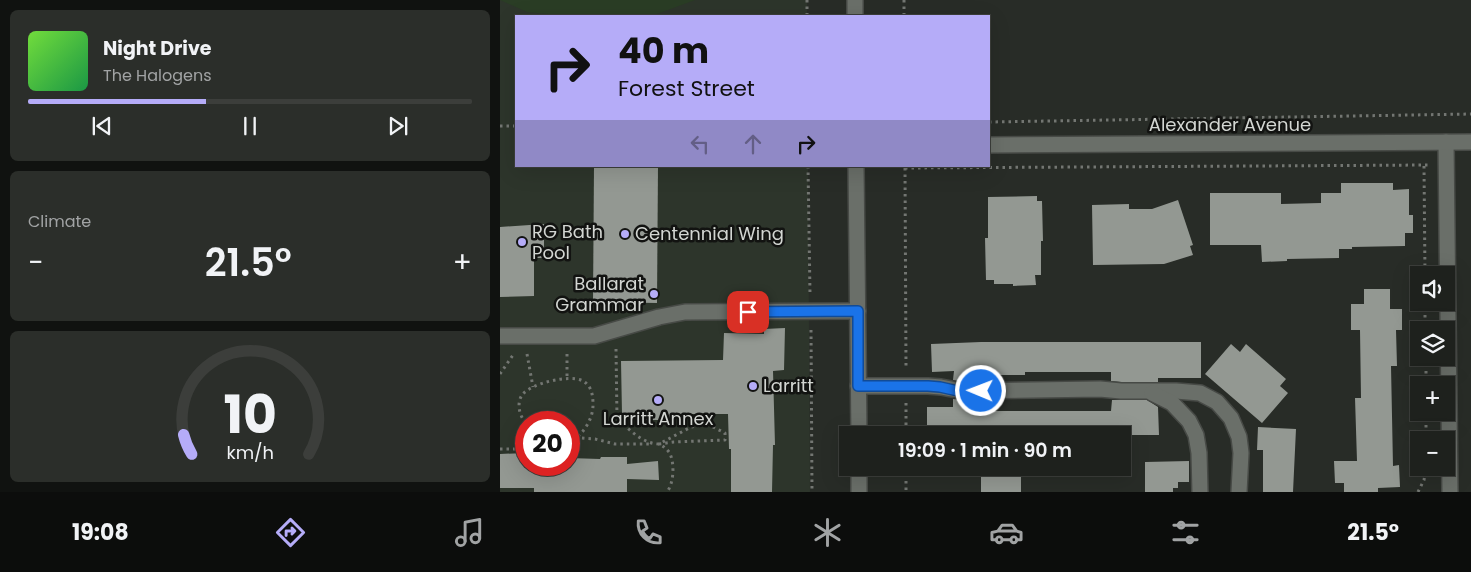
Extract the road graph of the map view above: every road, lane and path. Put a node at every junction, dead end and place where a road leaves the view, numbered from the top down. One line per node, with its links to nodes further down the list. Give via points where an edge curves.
1 (807, 0): 4 (path)
2 (855, 0): 5 (street)
3 (904, 0): 6 (path)
4 (807, 15)
5 (855, 15)
6 (904, 15)
7 (1471, 114): 8 (path)
8 (990, 122)
9 (500, 126): 10 (path)
10 (515, 126)
11 (1446, 142): 12 (street, Alexander Avenue); 13 (street, Alexander Avenue); 18 (street)
12 (1471, 142)
13 (990, 145)
14 (1424, 166): 17 (path); 18 (path); 19 (path)
15 (856, 167): 20 (street)
16 (905, 167): 27 (path)
17 (990, 167)
18 (1446, 168): 48 (street)
19 (1425, 266)
20 (858, 311): 21 (street, via 685,312); 26 (street)
21 (617, 330): 24 (street, via 594,336); 35 (path, via 617,418)
22 (500, 336): 23 (street)
23 (526, 336): 24 (street); 28 (path)
24 (567, 336): 25 (path)
25 (567, 379): 28 (path); 33 (path, via 584,381 592,392 590,420)
26 (858, 386): 27 (street); 31 (street)
27 (906, 386): 29 (street, via 962,391); 32 (path)
28 (533, 388): 30 (path, via 523,394)
29 (1143, 391): 45 (street, via 1172,403 1189,420 1199,453); 46 (street, via 1200,393 1217,402 1231,418 1239,436)
30 (521, 411)
31 (859, 426)
32 (906, 426)
33 (580, 434)
34 (580, 438): 35 (path, via 615,444)
35 (652, 444): 36 (path)
36 (660, 444): 36 (path, via 725,440 726,433 707,424 700,425); 42 (path, via 672,459 672,484)
37 (500, 449): 38 (path)
38 (515, 449)
39 (859, 476): 43 (street)
40 (906, 476): 44 (path)
41 (1425, 476): 47 (path)
42 (667, 492)
43 (859, 492)
44 (906, 492)
45 (1200, 492)
46 (1239, 492)
47 (1418, 492)
48 (1450, 492)

